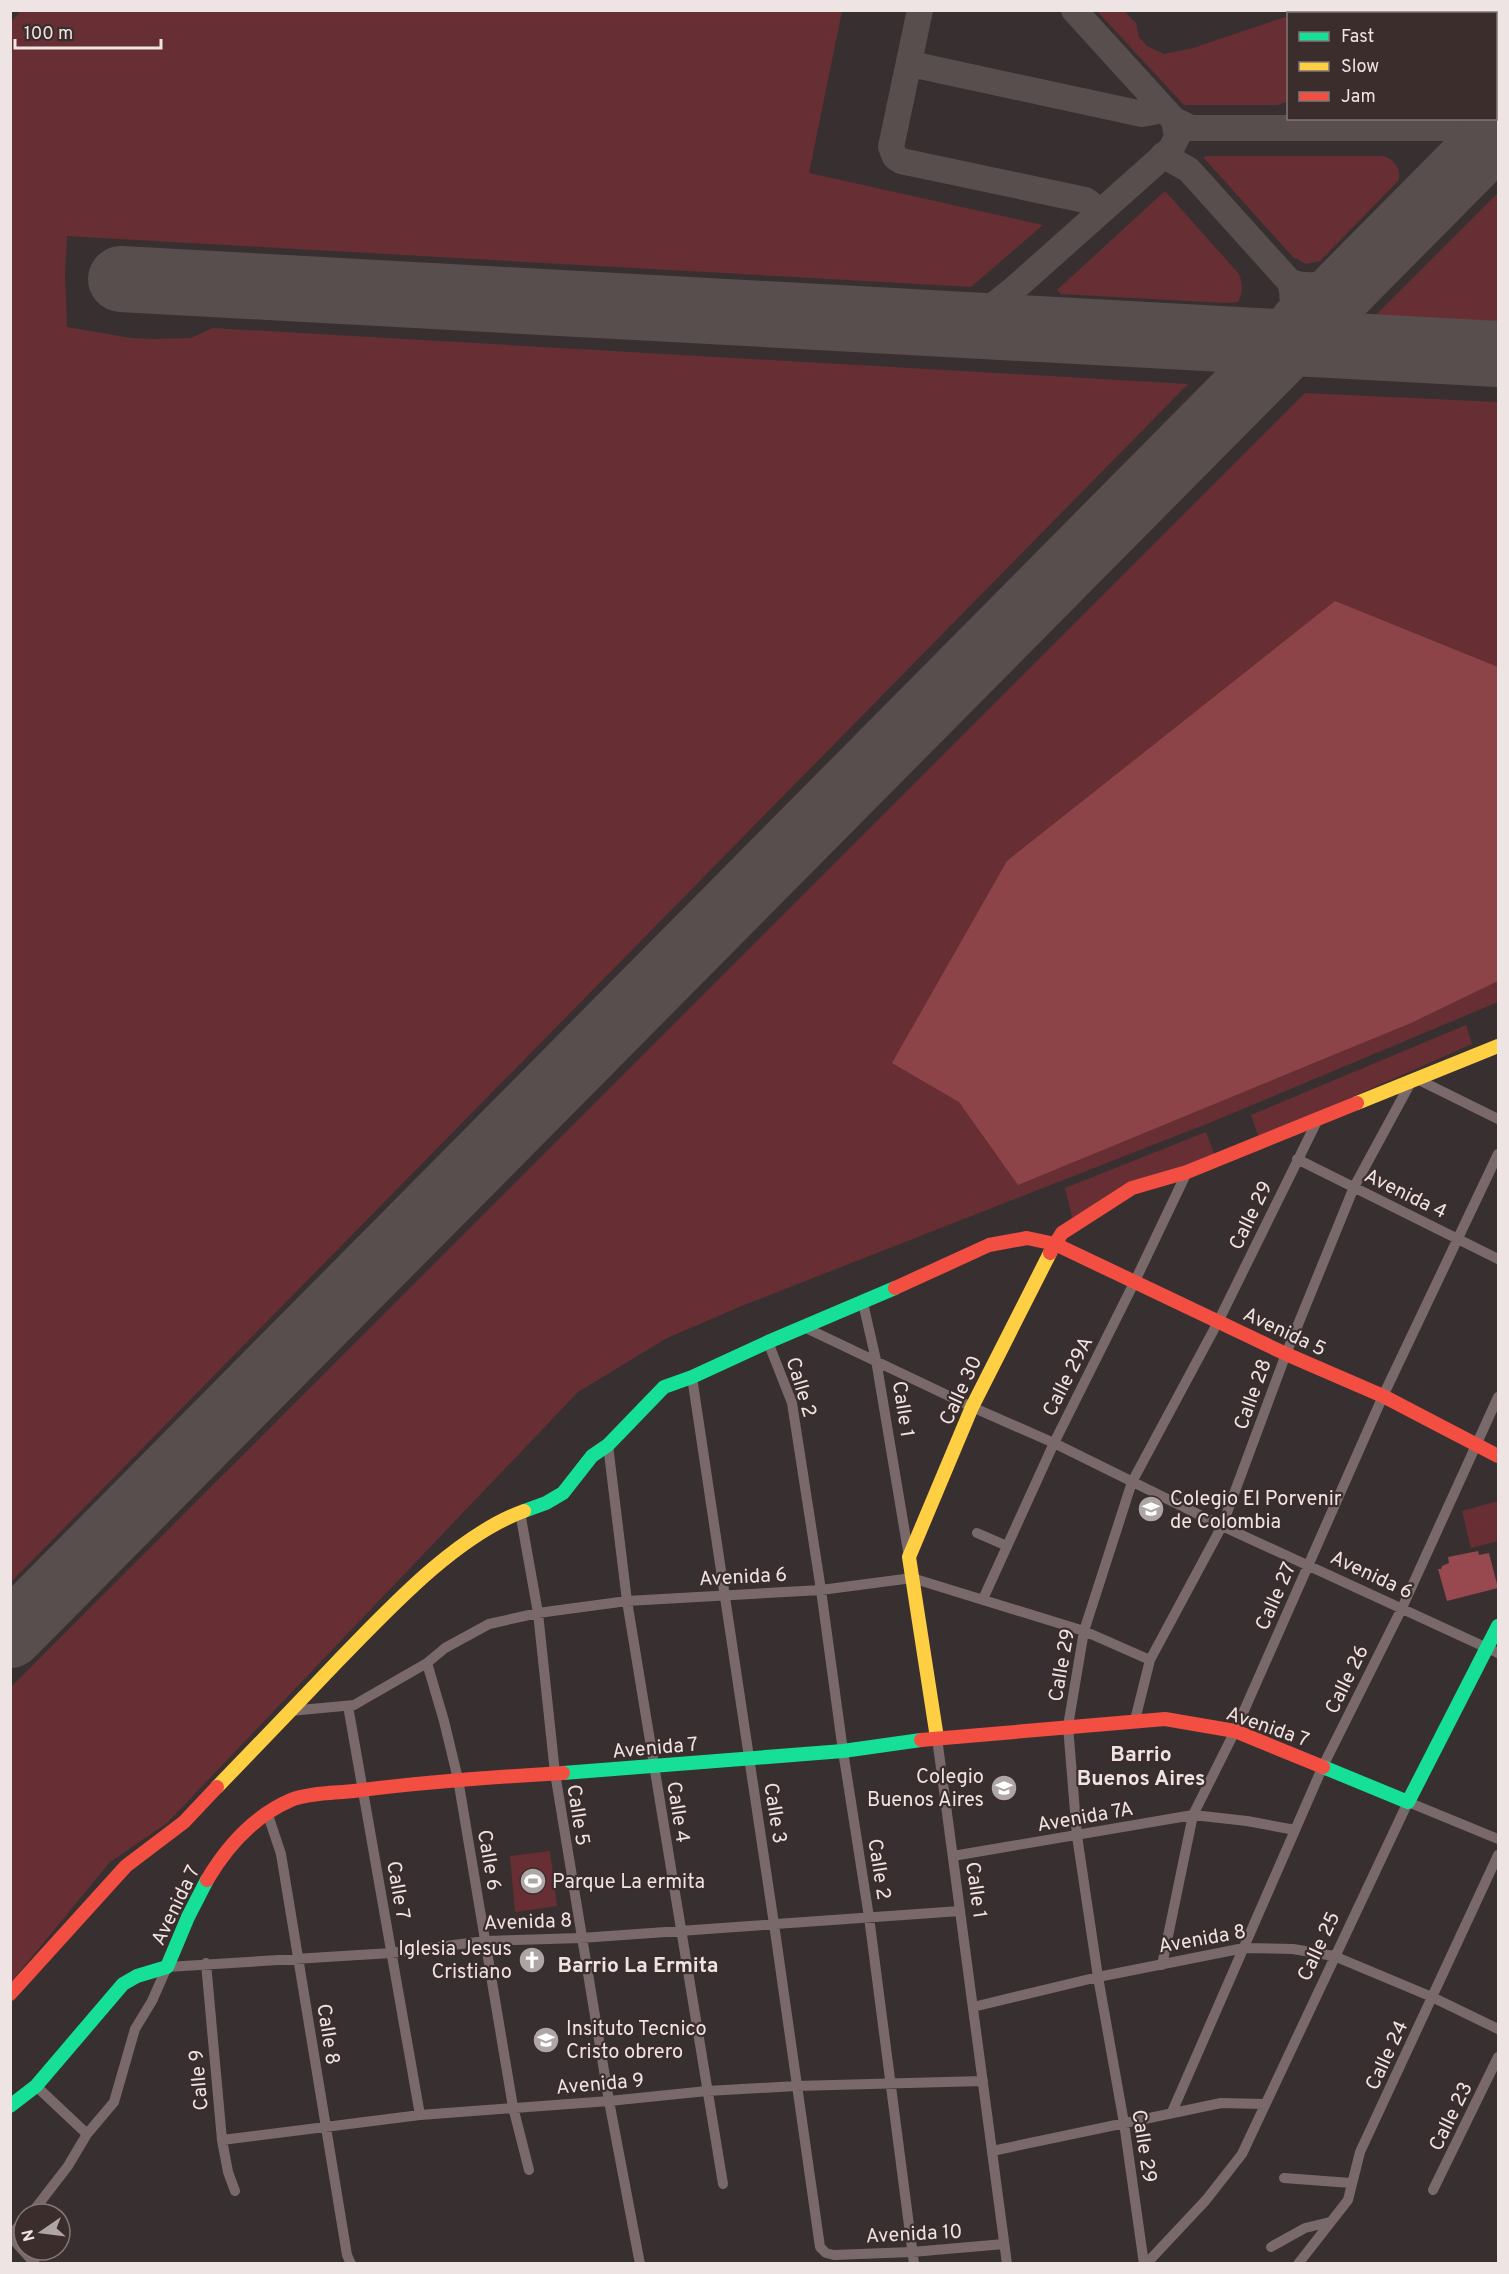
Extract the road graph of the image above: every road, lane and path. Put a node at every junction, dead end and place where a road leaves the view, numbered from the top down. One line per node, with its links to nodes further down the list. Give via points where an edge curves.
1 (1498, 1046): 2 (street, Calle 30)
2 (1414, 1080): 3 (street, Calle 30); 4 (street); 8 (street, Calle 28)
3 (1318, 1119): 6 (street, Calle 29); 7 (street, Calle 30)
4 (1498, 1119)
5 (1498, 1154): 9 (street, Calle 27)
6 (1297, 1159): 8 (street, Avenida 4); 14 (street, Calle 29)
7 (1187, 1172): 10 (street, Calle 30, via 1131,1188 1062,1233); 12 (street, Calle 29A)
8 (1354, 1187): 9 (street, Avenida 4); 17 (street, Calle 28)
9 (1459, 1239): 11 (street, Avenida 4); 20 (street, Calle 27)
10 (1055, 1244): 12 (street, Avenida 5); 13 (street, Avenida 5, via 1027,1238 989,1245); 22 (street, Calle 30)
11 (1498, 1259)
12 (1135, 1281): 14 (street, Avenida 5); 23 (street, Calle 29A)
13 (863, 1303): 15 (street, Avenida 5); 18 (street, Calle 1)
14 (1218, 1322): 17 (street, Avenida 5); 27 (street, Calle 29)
15 (806, 1328): 16 (street, Avenida 5); 18 (street, Avenida 6)
16 (768, 1342): 19 (street, Avenida 5); 37 (street, Calle 2, via 792,1403)
17 (1286, 1354): 20 (street, Avenida 5); 31 (street, Calle 28)
18 (876, 1360): 22 (street, Avenida 6); 29 (street, Calle 1)
19 (692, 1377): 24 (street, Avenida 5, via 664,1387); 38 (street, Calle 3)
20 (1383, 1396): 25 (street, Avenida 5); 35 (street, Calle 27)
21 (1498, 1397): 25 (street, Calle 26)
22 (972, 1407): 23 (street, Avenida 6); 30 (street, Calle 30)
23 (1054, 1443): 27 (street, Avenida 6); 33 (street, Calle 29A)
24 (608, 1445): 28 (street, Avenida 5, via 592,1456 563,1493); 40 (street, Calle 4)
25 (1476, 1446): 26 (street, Avenida 5); 41 (street, Calle 26)
26 (1498, 1456)
27 (1132, 1482): 31 (street, Avenida 6); 44 (street, Calle 29)
28 (520, 1512): 42 (street, Calle 5); 49 (street, Avenida 5, via 484,1531 446,1559 384,1614)
29 (904, 1522): 30 (street); 34 (street, Calle 1)
30 (923, 1525): 34 (street, Calle 30)
31 (1222, 1527): 35 (street, Avenida 6); 46 (street, Calle 28)
32 (977, 1533): 33 (street)
33 (1007, 1546): 39 (street, Calle 29A)
34 (909, 1557): 36 (street, Calle 1)
35 (1308, 1564): 41 (street, Avenida 6); 52 (street, Calle 27)
36 (912, 1578): 37 (street, Avenida 6); 39 (street, Avenida 6); 53 (street, Calle 1)
37 (821, 1590): 38 (street, Avenida 6); 54 (street, Calle 2)
38 (726, 1595): 40 (street, Avenida 6); 55 (street, Calle 3)
39 (983, 1599): 44 (street, Avenida 6)
40 (627, 1601): 42 (street, Avenida 6); 56 (street, Calle 4)
41 (1402, 1608): 45 (street, Avenida 6); 57 (street, Calle 26)
42 (538, 1612): 47 (street, Avenida 6, via 489,1624 445,1648); 58 (street, Calle 5)
43 (1498, 1626): 45 (street, Calle 25)
44 (1084, 1631): 46 (street, Avenida 6); 51 (street, Calle 29)
45 (1493, 1650): 61 (street, Calle 25)
46 (1150, 1660): 50 (street, Calle 28)
47 (427, 1663): 48 (street, Avenida 6); 59 (street, Calle 6)
48 (348, 1706): 49 (street, Avenida 6); 60 (street, Calle 7)
49 (290, 1712): 83 (street, Avenida 5, via 184,1822 126,1866)
50 (1135, 1720): 51 (street, Avenida 7); 52 (street, Avenida 7, via 1165,1719)
51 (1068, 1726): 53 (street, Avenida 7); 65 (street, Calle 29)
52 (1235, 1731): 57 (street, Avenida 7); 63 (street, Calle 27)
53 (937, 1738): 54 (street, Avenida 7); 68 (street, Calle 1)
54 (843, 1751): 55 (street, Avenida 7); 70 (street, Calle 2)
55 (749, 1758): 56 (street, Avenida 7); 71 (street, Calle 3)
56 (654, 1767): 58 (street, Avenida 7); 72 (street, Calle 4)
57 (1323, 1767): 61 (street, Avenida 7); 64 (street, Calle 26)
58 (555, 1773): 59 (street, Avenida 7); 73 (street, Calle 5)
59 (458, 1779): 60 (street, Avenida 7); 74 (street, Calle 6)
60 (363, 1789): 62 (street, Avenida 7, via 294,1799); 76 (street, Calle 7)
61 (1408, 1802): 66 (street, Avenida 7); 77 (street, Calle 25)
62 (267, 1812): 78 (street, Calle 8, via 281,1854); 81 (street, Avenida 7, via 241,1834 207,1880)
63 (1193, 1815): 64 (street, Avenida 7A); 65 (street, Avenida 7A); 80 (street, Calle 27)
64 (1295, 1830): 75 (street, Calle 26)
65 (1077, 1836): 68 (street, Avenida 7A); 82 (street, Calle 29)
66 (1498, 1839)
67 (1498, 1855): 84 (street, Calle 24)
68 (953, 1856): 69 (street, Calle 1)
69 (960, 1911): 70 (street, Avenida 8); 85 (street, Calle 1)
70 (870, 1917): 71 (street, Avenida 8); 89 (street, Calle 2)
71 (774, 1924): 72 (street, Avenida 8); 91 (street, Calle 3)
72 (681, 1931): 73 (street, Avenida 8); 92 (street, Calle 4)
73 (581, 1938): 74 (street, Avenida 8); 93 (street, Calle 5)
74 (486, 1941): 76 (street, Avenida 8); 96 (street, Calle 6)
75 (1244, 1948): 77 (street, Avenida 8, via 1293,1949); 80 (street, Avenida 8); 97 (street, Calle 26)
76 (391, 1953): 78 (street, Avenida 8); 98 (street, Calle 7)
77 (1334, 1956): 84 (street, Avenida 8); 94 (street, Calle 25)
78 (298, 1959): 79 (street, Avenida 8); 100 (street, Calle 8)
79 (206, 1964): 81 (street, Avenida 8); 102 (street, Calle 9)
80 (1162, 1965): 82 (street, Avenida 8)
81 (167, 1967): 90 (street, Avenida 8, via 123,1984); 101 (street, Avenida 7, via 135,2029 114,2102)
82 (1098, 1977): 85 (street, Avenida 8); 99 (street, Calle 29)
83 (10, 1995)
84 (1432, 1998): 86 (street, Avenida 8); 106 (street, Calle 24, via 1360,2152)
85 (973, 2007): 88 (street, Calle 1)
86 (1498, 2029)
87 (1498, 2057): 108 (street, Calle 23)
88 (983, 2081): 89 (street, Avenida 9); 103 (street, Calle 1)
89 (890, 2085): 91 (street, Avenida 9); 116 (street, Calle 2)
90 (36, 2086): 95 (street, Avenida 8); 101 (street)
91 (796, 2086): 92 (street, Avenida 9); 115 (street, Calle 3, via 820,2247)
92 (707, 2091): 93 (street, Avenida 9); 107 (street, Calle 4)
93 (609, 2102): 96 (street, Avenida 9); 119 (street, Calle 5)
94 (1265, 2104): 97 (street, via 1221,2103); 121 (street, Calle 25, via 1242,2154 1193,2215)
95 (10, 2106)
96 (513, 2107): 98 (street, Avenida 9); 104 (street, Calle 6)
97 (1172, 2112): 99 (street)
98 (420, 2115): 100 (street, Avenida 9)
99 (1124, 2123): 103 (street); 121 (street, Calle 29)
100 (325, 2126): 102 (street, Avenida 9); 118 (street, Calle 8)
101 (87, 2134): 110 (street, Avenida 7)
102 (222, 2140): 109 (street, Calle 9)
103 (992, 2151): 113 (street, Calle 1)
104 (529, 2170)
105 (1284, 2178): 106 (street)
106 (1351, 2183): 111 (street, Calle 24, via 1348,2200)
107 (723, 2184)
108 (1433, 2190)
109 (235, 2191)
110 (40, 2202)
111 (1330, 2222): 114 (street, via 1305,2228); 122 (street, Calle 24)
112 (10, 2235): 117 (street)
113 (1005, 2244): 116 (street, Avenida 10); 120 (street, Calle 1)
114 (1271, 2247)
115 (826, 2253): 116 (street, Avenida 10)
116 (913, 2258)
117 (35, 2264)
118 (351, 2264)
119 (640, 2264)
120 (1007, 2264)
121 (1145, 2264)
122 (1298, 2264)

